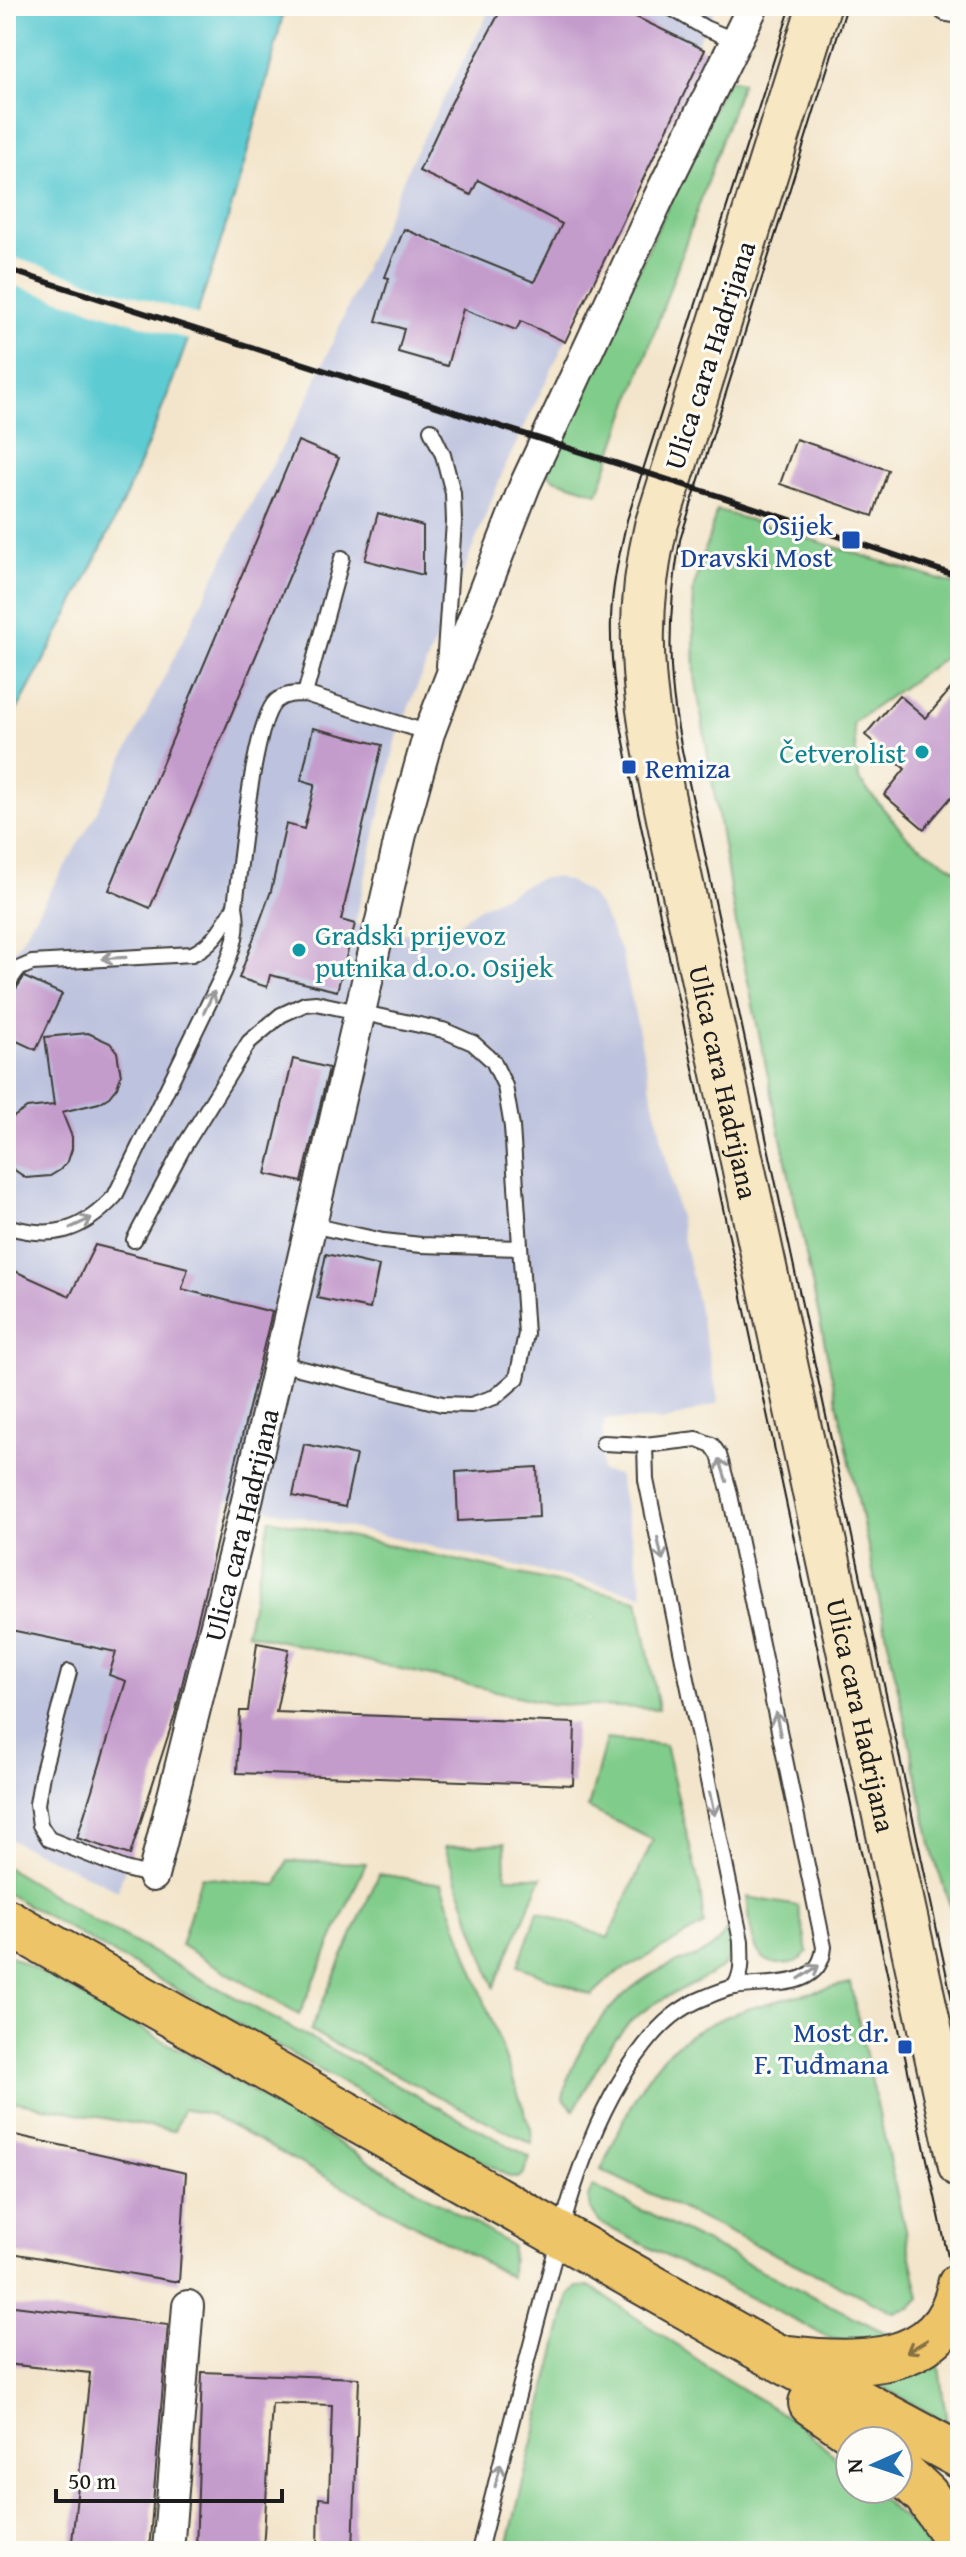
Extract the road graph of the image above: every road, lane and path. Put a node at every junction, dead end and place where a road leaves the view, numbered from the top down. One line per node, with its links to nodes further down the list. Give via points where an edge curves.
1 (668, 6): 6 (lane)
2 (753, 6): 6 (street, Ulica cara Hadrijana)
3 (819, 6): 26 (main road, Ulica cara Hadrijana, via 656,526 644,591 642,657 675,852)
4 (948, 6): 5 (street)
5 (960, 8)
6 (734, 40): 10 (street, Ulica cara Hadrijana, via 525,485)
7 (431, 430): 10 (lane, via 453,493)
8 (342, 558): 9 (lane)
9 (305, 694): 11 (lane); 12 (lane, via 274,702 265,719)
10 (443, 694): 11 (street, Ulica cara Hadrijana)
11 (429, 733): 14 (street, Ulica cara Hadrijana)
12 (235, 906): 13 (lane, one-way to 13, via 218,935 192,954 32,963 18,969); 15 (lane, one-way to 12, via 52,1233 76,1228 115,1196 224,972 239,924)
13 (6, 986)
14 (360, 1012): 16 (street, Ulica cara Hadrijana); 17 (lane, via 305,1004 281,1015 249,1042); 18 (lane, via 443,1030 473,1043 493,1061 505,1086 512,1127)
15 (9, 1225)
16 (311, 1225): 18 (lane, via 383,1241); 19 (street, Ulica cara Hadrijana)
17 (134, 1240)
18 (520, 1248): 19 (lane, via 526,1334 517,1378 495,1397 471,1405 442,1404)
19 (279, 1363): 23 (street, Ulica cara Hadrijana)
20 (603, 1443): 21 (lane)
21 (645, 1445): 25 (lane, one-way to 25, via 646,1480 741,1941 741,1978); 25 (lane, one-way to 21, via 798,1980 815,1972 824,1947 719,1455 697,1439)
22 (69, 1672): 23 (lane, via 42,1775 40,1825 49,1839)
23 (153, 1876)
24 (6, 1921): 27 (main road)
25 (734, 1987): 27 (lane, via 680,2009 642,2049 597,2125)
26 (960, 2166)
27 (559, 2234): 30 (main road); 36 (lane, one-way to 27)
28 (960, 2285): 30 (main road, one-way to 30, via 949,2317 936,2334 900,2356 841,2362)
29 (188, 2306): 35 (street)
30 (764, 2351): 31 (main road, via 804,2398); 32 (main road)
31 (843, 2425)
32 (960, 2456)
33 (914, 2484): 34 (main road)
34 (960, 2544)
35 (168, 2551)
36 (479, 2551)

